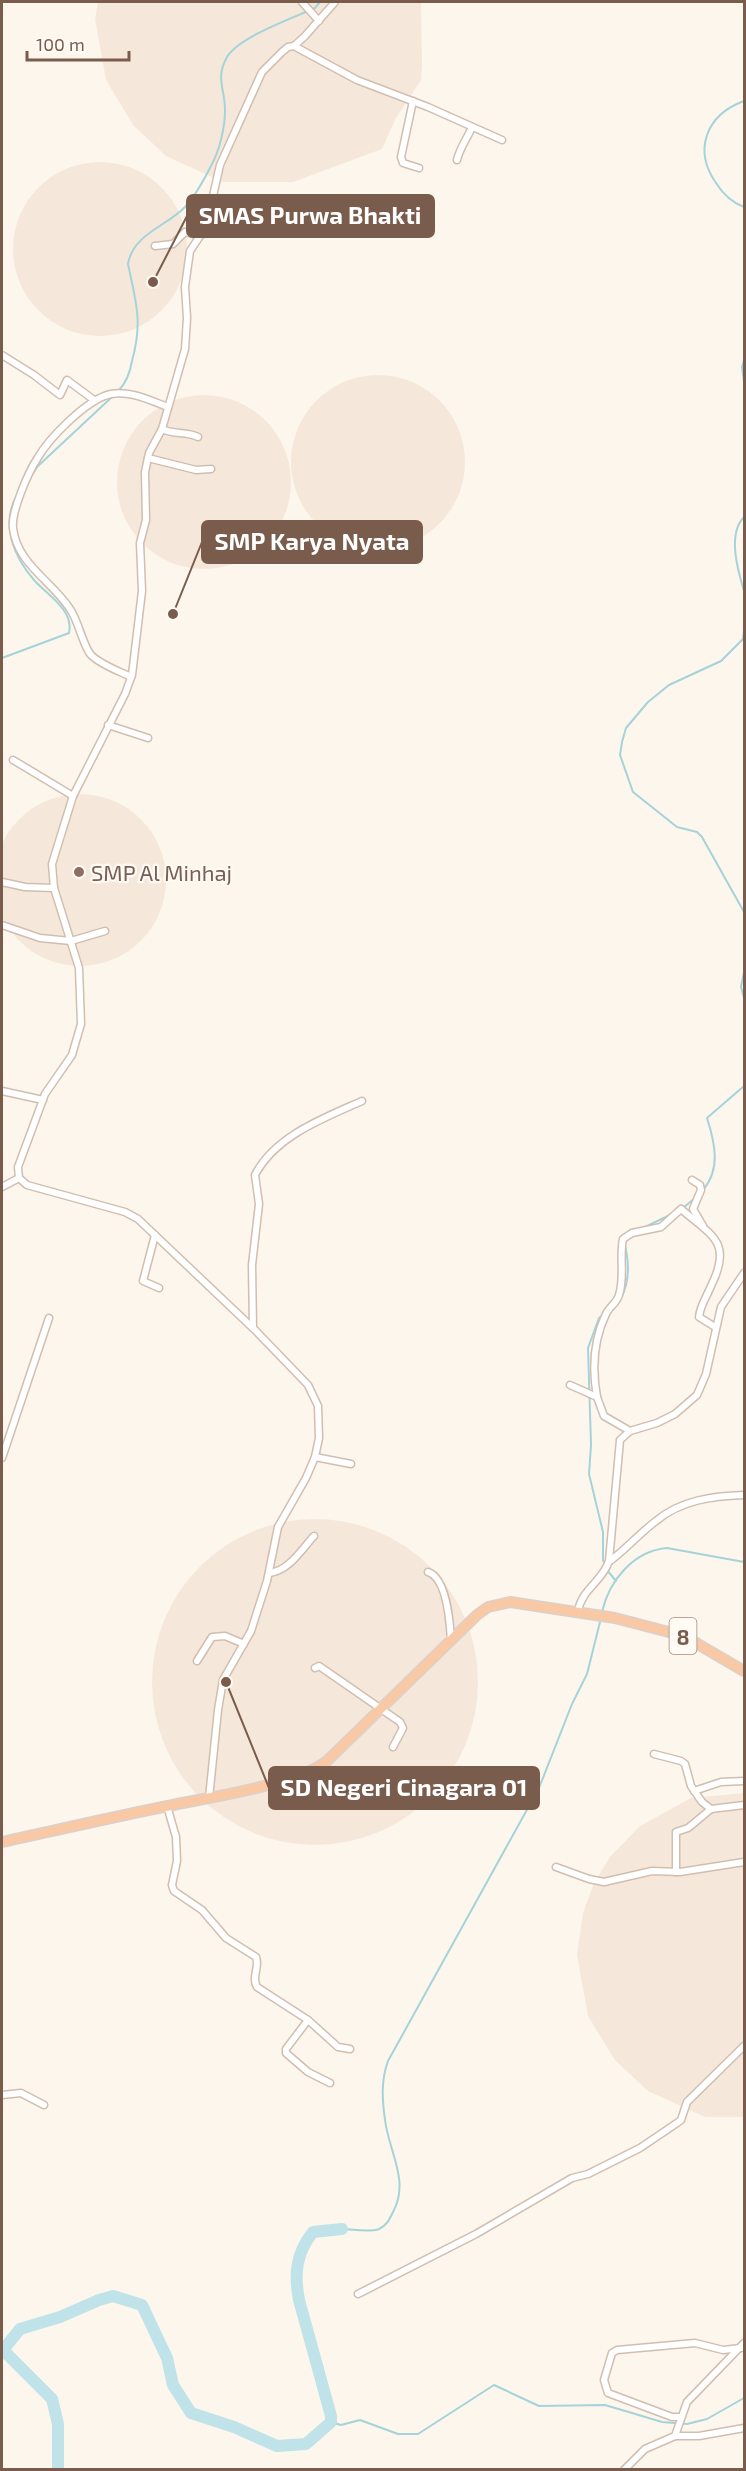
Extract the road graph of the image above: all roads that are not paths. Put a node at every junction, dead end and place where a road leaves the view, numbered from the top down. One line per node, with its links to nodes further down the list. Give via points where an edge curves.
1 (335, 2): 3 (street)
2 (304, 4): 3 (street)
3 (318, 21): 4 (street)
4 (294, 46): 5 (street, via 357,80); 10 (street, via 288,47 262,72 242,112 220,165)
5 (413, 101): 6 (street); 9 (street, via 401,157 404,163)
6 (472, 127): 7 (street); 8 (street)
7 (502, 140)
8 (457, 160)
9 (419, 168)
10 (200, 236): 11 (street, via 186,232 173,244); 14 (street, via 190,251 185,287 185,349)
11 (155, 246)
12 (2, 355): 13 (street, via 60,395 67,380)
13 (94, 400): 14 (street, via 125,393); 19 (street, via 37,459 16,509 13,530 28,563 70,608 92,655)
14 (168, 407): 15 (street)
15 (162, 429): 16 (street); 17 (street)
16 (198, 436)
17 (148, 458): 18 (street, via 196,470); 19 (street, via 146,520 140,543 142,591)
18 (211, 469)
19 (131, 677): 20 (street)
20 (108, 725): 21 (street); 23 (street)
21 (148, 738)
22 (13, 760): 23 (street)
23 (73, 796): 25 (street, via 54,853)
24 (2, 882): 25 (street)
25 (54, 888): 28 (street)
26 (2, 925): 28 (street, via 40,938)
27 (105, 931): 28 (street)
28 (71, 941): 30 (street, via 81,979 81,1024 72,1055)
29 (2, 1091): 30 (street)
30 (43, 1100): 32 (street, via 18,1167)
31 (362, 1101): 41 (street, via 273,1149 255,1175 259,1204 252,1265)
32 (19, 1178): 34 (street); 36 (street, via 27,1185 125,1212)
33 (692, 1180): 35 (street, via 700,1185 693,1209)
34 (2, 1187)
35 (703, 1227): 40 (street, via 721,1249 718,1270 699,1314 700,1320); 43 (street, via 681,1209 661,1227 632,1233 623,1239 619,1295 603,1320 593,1362)
36 (155, 1235): 38 (street, via 143,1281); 41 (street)
37 (744, 1273): 40 (street, via 721,1307)
38 (159, 1288)
39 (49, 1318): 46 (street)
40 (715, 1327): 44 (street, via 706,1374 697,1395 675,1414)
41 (253, 1328): 45 (street, via 313,1392 320,1424)
42 (570, 1384): 43 (street)
43 (594, 1396): 44 (street, via 606,1419)
44 (630, 1431): 50 (street, via 618,1447)
45 (315, 1457): 47 (street); 52 (street, via 278,1527)
46 (2, 1458)
47 (351, 1464)
48 (744, 1495): 50 (street, via 704,1498 678,1507 657,1519)
49 (314, 1536): 52 (street, via 290,1563)
50 (609, 1561): 53 (street, via 604,1573 583,1595)
51 (428, 1572): 54 (street, via 440,1584)
52 (268, 1574): 55 (street)
53 (580, 1612): 54 (highway, 8, via 501,1603 477,1615); 58 (highway, 8, via 684,1636)
54 (451, 1640): 59 (highway, 8)
55 (244, 1644): 56 (street, via 225,1636 212,1637); 64 (street, via 220,1691)
56 (197, 1662)
57 (315, 1668): 59 (street, via 322,1668)
58 (744, 1671)
59 (380, 1708): 60 (street, via 402,1726); 64 (highway, 8, via 315,1770)
60 (393, 1747)
61 (654, 1754): 63 (street, via 685,1764)
62 (744, 1781): 63 (street, via 721,1782)
63 (693, 1791): 67 (street)
64 (209, 1798): 66 (highway, 8)
65 (744, 1805): 67 (street)
66 (167, 1806): 68 (highway, 8); 72 (street, via 176,1837 174,1892 202,1910 226,1938 256,1957 257,1987)
67 (711, 1809): 71 (street, via 688,1828 675,1833)
68 (2, 1842)
69 (744, 1862): 71 (street)
70 (556, 1867): 71 (street, via 597,1881 652,1871)
71 (676, 1872)
72 (308, 2020): 74 (street, via 338,2047); 75 (street, via 286,2053 308,2073)
73 (744, 2046): 78 (street, via 687,2102 681,2120 649,2143 572,2178 476,2234)
74 (350, 2049)
75 (330, 2083)
76 (2, 2095): 77 (street, via 21,2093)
77 (44, 2105)
78 (358, 2294)
79 (742, 2345): 80 (street, via 687,2402); 80 (street, via 723,2350 695,2343 612,2353 604,2380 608,2393)
80 (681, 2417): 82 (street)
81 (744, 2428): 82 (street, via 699,2436)
82 (676, 2434): 83 (street, via 645,2449)
83 (627, 2467): 84 (street)
84 (635, 2469)

